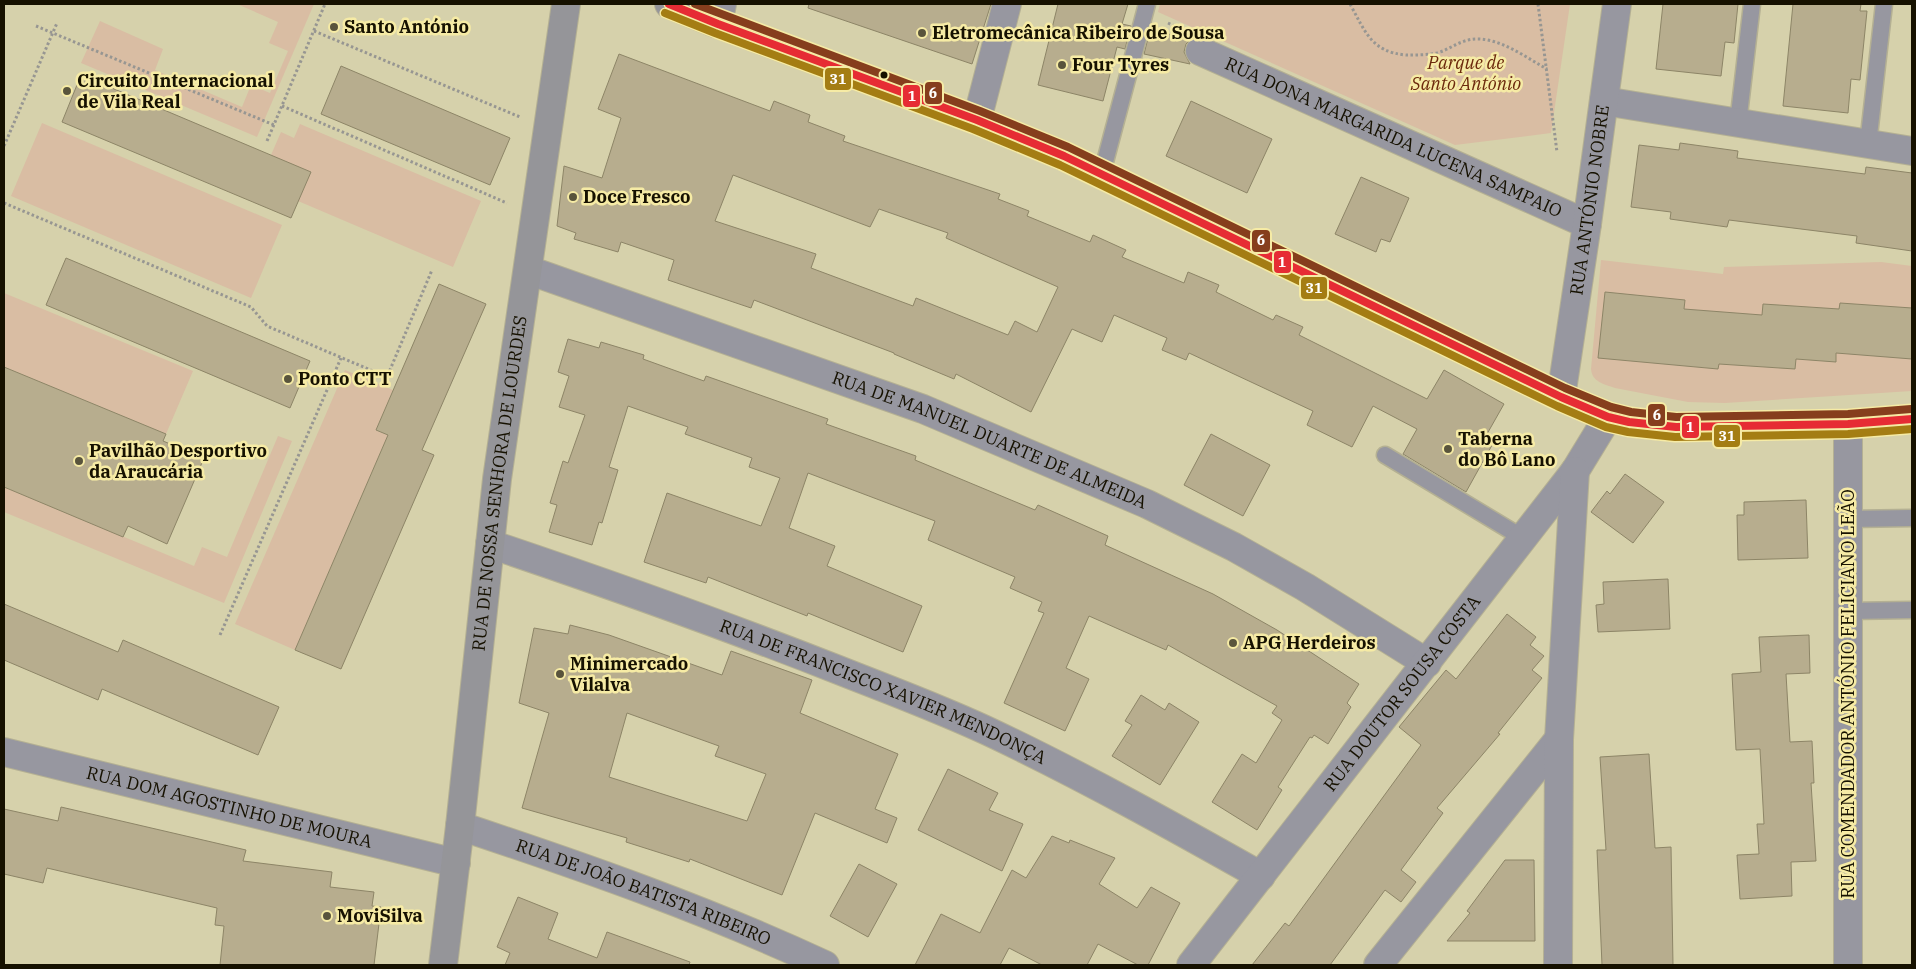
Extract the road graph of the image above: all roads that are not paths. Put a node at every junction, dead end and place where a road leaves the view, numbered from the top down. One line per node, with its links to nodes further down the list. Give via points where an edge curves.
1 (566, 4): 17 (street, RUA DE NOSSA SENHORA DE LOURDES)
2 (669, 4): 8 (street)
3 (1007, 4): 11 (street)
4 (1147, 4): 15 (lane)
5 (1617, 4): 10 (street, RUA ANTÓNIO NOBRE)
6 (1752, 4): 12 (lane)
7 (1884, 4): 13 (lane)
8 (720, 14): 11 (street)
9 (1200, 51): 16 (street, RUA DONA MARGARIDA LUCENA SAMPAIO)
10 (1604, 101): 12 (street); 16 (street, RUA ANTÓNIO NOBRE)
11 (977, 120): 15 (street)
12 (1738, 123): 13 (street)
13 (1868, 144): 14 (street)
14 (1912, 151)
15 (1102, 173): 18 (street)
16 (1587, 224): 18 (street, RUA ANTÓNIO NOBRE)
17 (528, 270): 27 (street, RUA DE NOSSA SENHORA DE LOURDES); 30 (street, RUA DE MANUEL DUARTE DE ALMEIDA, via 923,409 1148,504 1234,547)
18 (1561, 397): 19 (street)
19 (1608, 417): 21 (street, via 1676,427); 23 (street, RUA DOUTOR SOUSA COSTA)
20 (1912, 418): 21 (street)
21 (1848, 424): 25 (street, RUA COMENDADOR ANTÓNIO FELICIANO LEÃO)
22 (1385, 455): 26 (lane)
23 (1574, 471): 26 (street, RUA DOUTOR SOUSA COSTA); 31 (street)
24 (1912, 518): 25 (lane)
25 (1848, 519): 29 (street, RUA COMENDADOR ANTÓNIO FELICIANO LEÃO)
26 (1523, 538): 30 (street, RUA DOUTOR SOUSA COSTA)
27 (490, 544): 33 (street, RUA DE NOSSA SENHORA DE LOURDES); 35 (street, RUA DE FRANCISCO XAVIER MENDONÇA, via 793,652 994,734 1126,800)
28 (1912, 610): 29 (lane)
29 (1848, 611): 41 (street, RUA COMENDADOR ANTÓNIO FELICIANO LEÃO)
30 (1427, 663): 35 (street, RUA DOUTOR SOUSA COSTA)
31 (1559, 739): 39 (street); 40 (street)
32 (4, 752): 34 (street, RUA DOM AGOSTINHO DE MOURA)
33 (460, 826): 34 (street, RUA DE NOSSA SENHORA DE LOURDES); 37 (street, RUA DE JOÃO BATISTA RIBEIRO, via 583,867)
34 (456, 863): 36 (street, RUA DE NOSSA SENHORA DE LOURDES)
35 (1261, 876): 38 (street, RUA DOUTOR SOUSA COSTA)
36 (443, 965)
37 (825, 965)
38 (1191, 965)
39 (1378, 965)
40 (1558, 965)
41 (1848, 965)

